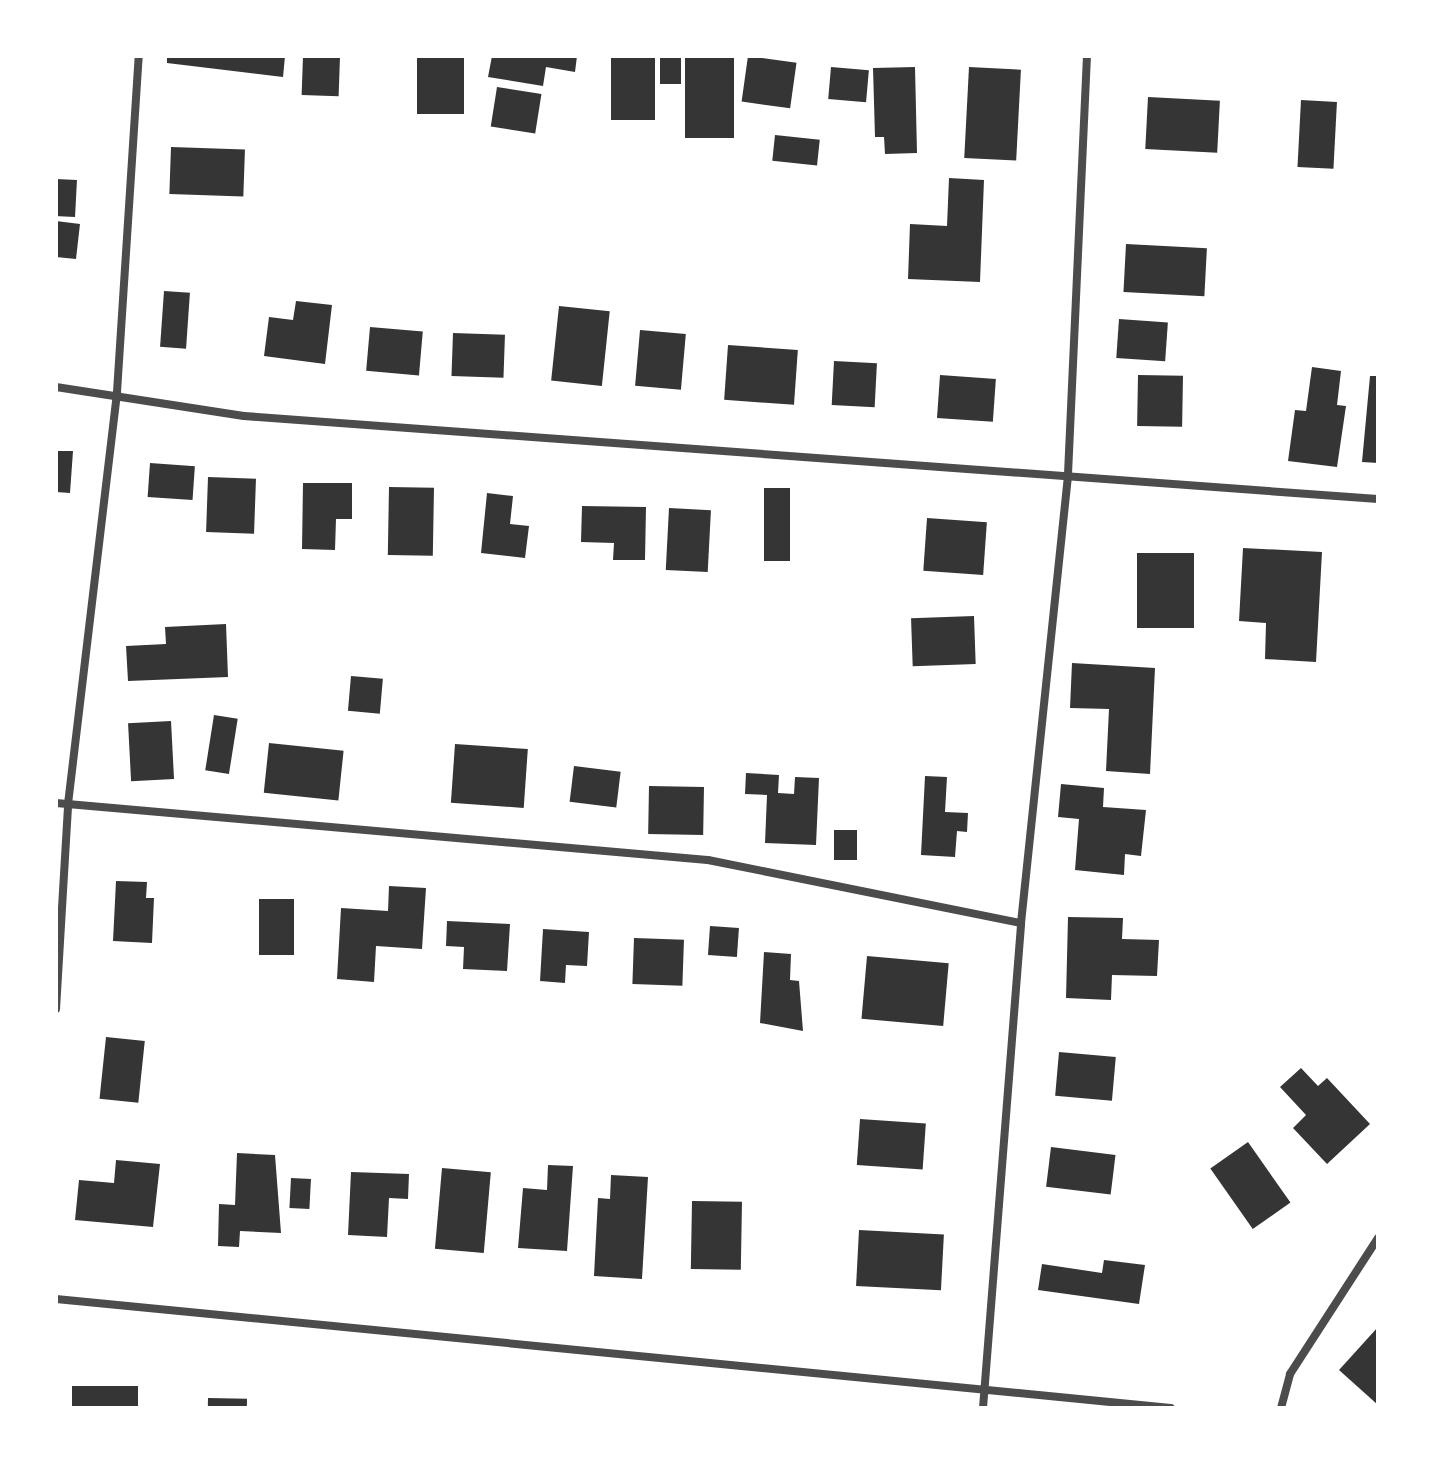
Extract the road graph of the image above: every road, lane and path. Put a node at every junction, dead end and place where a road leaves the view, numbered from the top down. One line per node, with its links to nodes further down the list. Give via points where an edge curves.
1 (139, 56): 4 (street)
2 (1087, 56): 5 (street)
3 (56, 387): 4 (street)
4 (117, 392): 5 (street, via 244,416); 8 (street)
5 (1068, 474): 6 (street); 9 (street)
6 (1378, 499)
7 (56, 803): 8 (street)
8 (68, 804): 9 (street, via 708,860); 10 (street)
9 (1021, 923): 13 (street)
10 (56, 1009)
11 (1378, 1238): 16 (street, via 1290,1374)
12 (56, 1299): 13 (street)
13 (985, 1390): 14 (street); 15 (street)
14 (983, 1408)
15 (1171, 1408)
16 (1281, 1408)

